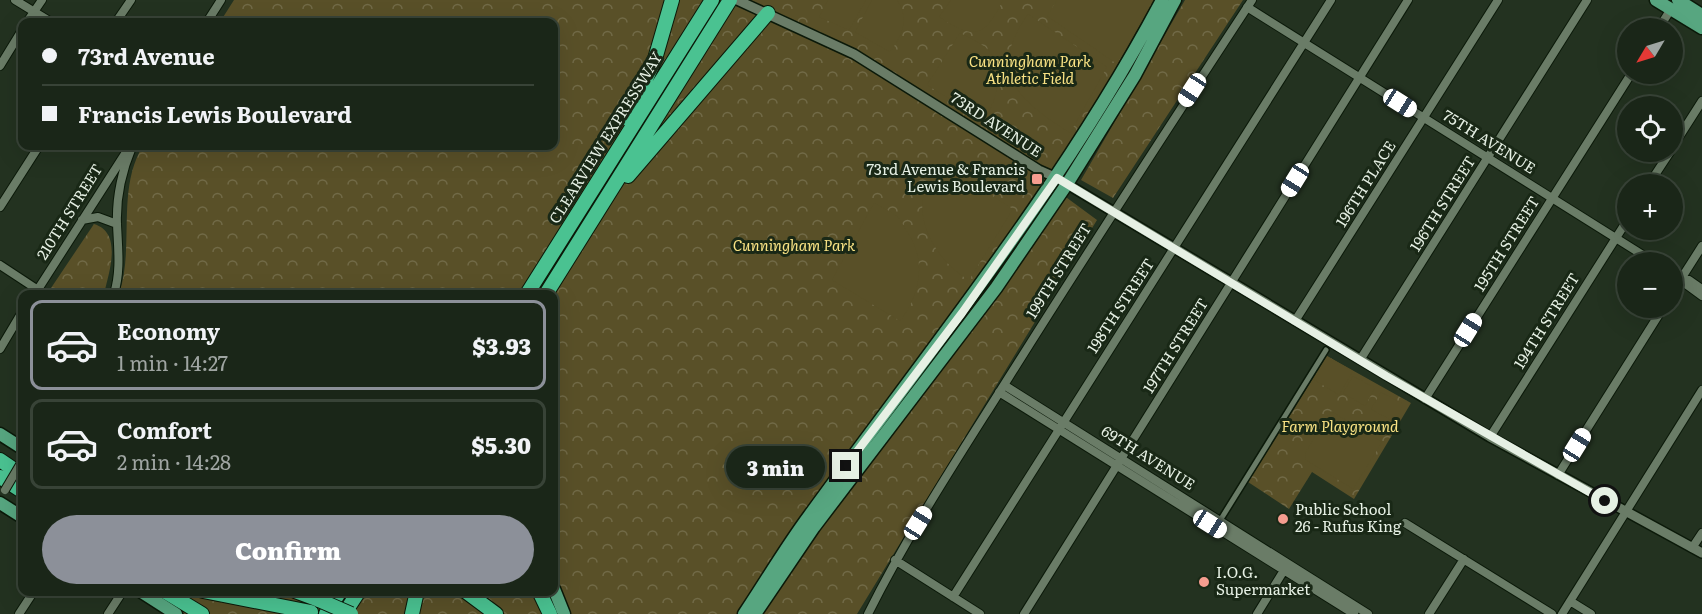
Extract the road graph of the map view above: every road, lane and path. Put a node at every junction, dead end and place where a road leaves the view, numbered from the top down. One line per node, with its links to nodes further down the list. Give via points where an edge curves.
1 (15, 0): 18 (street)
2 (42, 0): 18 (street)
3 (130, 0): 23 (street)
4 (221, 0): 24 (street)
5 (672, 0): 40 (highway, via 646,82)
6 (730, 0): 44 (highway)
7 (737, 0): 19 (street, 73RD AVENUE)
8 (1162, 0): 39 (main road)
9 (1175, 0): 39 (main road, via 1135,75)
10 (1331, 0): 28 (street, 198TH STREET)
11 (1408, 0): 30 (street, 197TH STREET)
12 (1498, 0): 33 (street, 196TH PLACE)
13 (1587, 0): 38 (street, 196TH STREET)
14 (1656, 0): 16 (main road)
15 (1250, 4): 28 (street, 75TH AVENUE); 43 (street, 199TH STREET)
16 (1674, 5): 20 (main road); 25 (street); 26 (main road)
17 (708, 6): 40 (highway, CLEARVIEW EXPRESSWAY)
18 (34, 12): 21 (street); 22 (street)
19 (768, 13): 39 (street, 73RD AVENUE, via 854,54); 44 (highway)
20 (1702, 15)
21 (30, 18)
22 (44, 18)
23 (119, 18)
24 (210, 18)
25 (1666, 18)
26 (1702, 28)
27 (18, 37): 29 (street)
28 (1305, 43): 30 (street, 75TH AVENUE); 49 (street, 198TH STREET)
29 (0, 66)
30 (1360, 77): 33 (street, 75TH AVENUE); 56 (street, 197TH STREET)
31 (1625, 84): 41 (street, 195TH STREET)
32 (1702, 101): 34 (street)
33 (1424, 117): 38 (street, 75TH AVENUE); 67 (street, 196TH PLACE)
34 (1683, 131)
35 (36, 150): 42 (street)
36 (128, 150): 45 (street, 210TH STREET)
37 (130, 150): 46 (street, via 120,187)
38 (1488, 158): 41 (street, 75TH AVENUE); 70 (street, 196TH STREET)
39 (1062, 181): 43 (street, 73RD AVENUE); 128 (main road, via 808,517); 129 (main road, via 996,288 814,527)
40 (590, 194): 51 (highway, CLEARVIEW EXPRESSWAY)
41 (1552, 198): 47 (street, 75TH AVENUE); 74 (street, 195TH STREET)
42 (0, 207)
43 (1112, 212): 49 (street, 73RD AVENUE); 71 (street, 199TH STREET)
44 (592, 220): 63 (highway)
45 (81, 221): 46 (street, via 92,216); 59 (street, 210TH STREET)
46 (117, 224): 60 (street, via 120,261)
47 (1616, 238): 50 (street, 75TH AVENUE); 77 (street, 194TH STREET)
48 (1702, 246): 53 (street)
49 (1173, 249): 56 (street, 73RD AVENUE); 75 (street, 198TH STREET)
50 (1638, 252)
51 (549, 259): 61 (highway); 62 (highway, CLEARVIEW EXPRESSWAY)
52 (0, 265): 58 (street)
53 (1683, 276)
54 (1683, 279): 57 (street)
55 (1683, 281): 64 (street)
56 (1231, 284): 67 (street, 73RD AVENUE); 79 (street, 197TH STREET)
57 (1702, 289)
58 (34, 290)
59 (38, 290)
60 (115, 290)
61 (525, 290)
62 (530, 290)
63 (548, 290)
64 (1702, 296)
65 (1657, 318): 84 (street)
66 (18, 319): 68 (street)
67 (1295, 321): 70 (street, 73RD AVENUE)
68 (0, 349)
69 (1326, 350): 90 (street)
70 (1360, 360): 74 (street, 73RD AVENUE)
71 (1004, 385): 73 (street, 199TH STREET); 75 (street, 69TH AVENUE)
72 (1702, 390): 88 (street)
73 (999, 392): 75 (street, 69TH AVENUE); 96 (street, 199TH STREET)
74 (1425, 399): 77 (street, 73RD AVENUE)
75 (1061, 425): 79 (street, 69TH AVENUE); 82 (street, 69TH AVENUE); 113 (street, 198TH STREET)
76 (0, 434): 78 (main road)
77 (1490, 437): 84 (street, 73RD AVENUE)
78 (18, 445)
79 (1123, 458): 82 (street, 197TH STREET); 90 (street, 69TH AVENUE)
80 (0, 460): 81 (highway)
81 (18, 465)
82 (1118, 466): 97 (street, 69TH AVENUE); 132 (street, 197TH STREET)
83 (18, 470): 85 (street, bridge)
84 (1558, 475): 88 (street, 73RD AVENUE)
85 (2, 488): 86 (highway)
86 (18, 490)
87 (0, 503): 89 (main road)
88 (1626, 512): 93 (street, 73RD AVENUE); 114 (street)
89 (18, 514)
90 (1221, 519): 97 (street, 69TH AVENUE)
91 (1406, 524): 95 (street)
92 (1702, 533): 93 (street)
93 (1692, 548): 94 (street, 73RD AVENUE)
94 (1702, 553)
95 (1464, 559): 136 (street); 137 (street)
96 (895, 560): 113 (street); 130 (street, 199TH STREET)
97 (1286, 567): 133 (street); 134 (street, 69TH AVENUE); 135 (street, 69TH AVENUE)
98 (31, 596): 116 (street)
99 (120, 596): 117 (street)
100 (148, 596): 118 (main road)
101 (170, 596): 119 (highway)
102 (171, 596): 120 (highway)
103 (233, 596): 115 (highway)
104 (270, 596): 115 (highway)
105 (301, 596): 115 (highway)
106 (328, 596): 115 (highway)
107 (337, 596): 121 (highway)
108 (356, 596): 122 (highway)
109 (416, 596): 124 (highway)
110 (472, 596): 125 (highway)
111 (541, 596): 126 (highway)
112 (557, 596): 127 (main road)
113 (954, 597): 131 (street)
114 (1570, 601): 138 (street); 139 (street)
115 (317, 610): 123 (highway, bridge)
116 (19, 614)
117 (108, 614)
118 (176, 614)
119 (196, 614)
120 (202, 614)
121 (326, 614)
122 (344, 614)
123 (351, 614)
124 (412, 614)
125 (496, 614)
126 (550, 614)
127 (564, 614)
128 (744, 614)
129 (755, 614)
130 (868, 614)
131 (980, 614)
132 (1024, 614)
133 (1257, 614)
134 (1354, 614)
135 (1368, 614)
136 (1429, 614)
137 (1552, 614)
138 (1562, 614)
139 (1591, 614)

